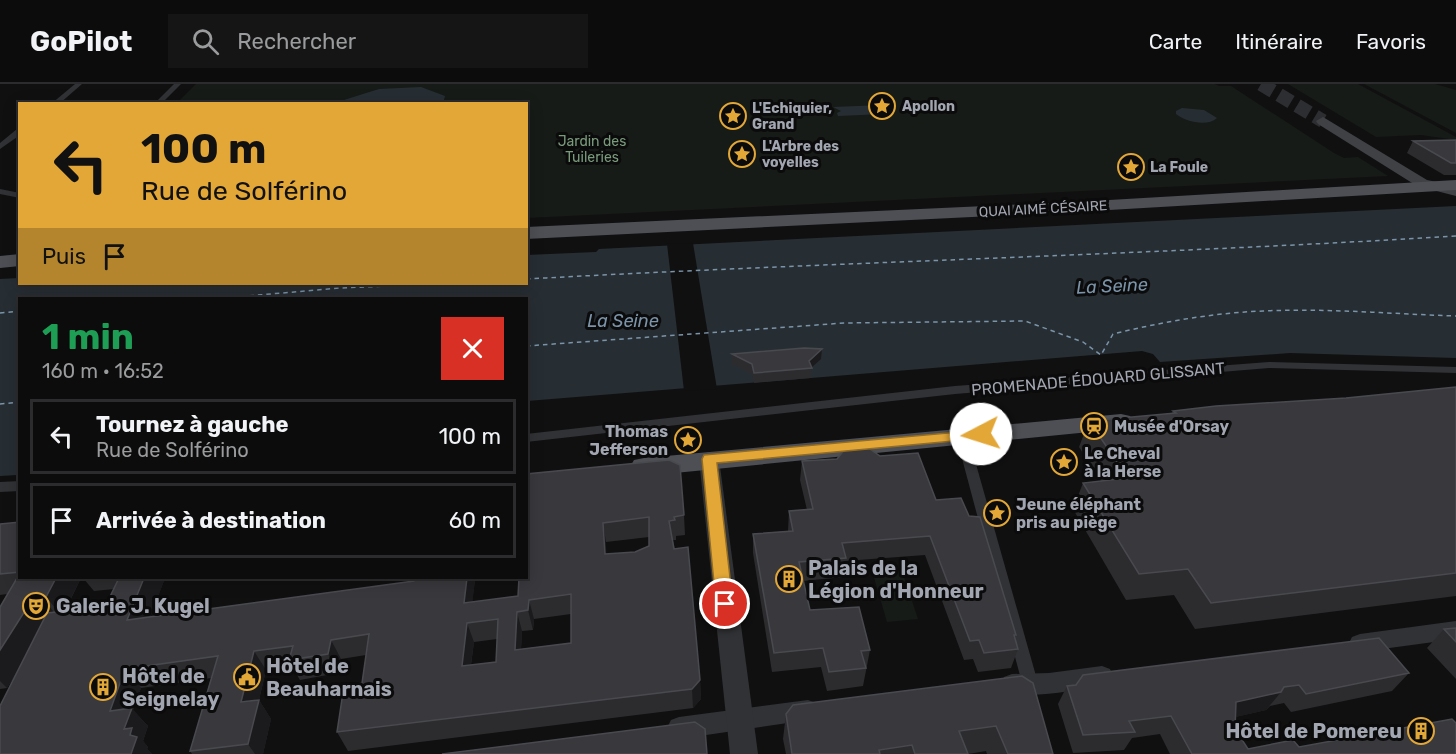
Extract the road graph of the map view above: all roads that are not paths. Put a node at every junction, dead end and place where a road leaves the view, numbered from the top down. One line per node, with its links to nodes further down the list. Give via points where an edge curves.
1 (79, 84): 3 (street)
2 (178, 84): 4 (street)
3 (56, 102)
4 (159, 102)
5 (1323, 121): 8 (main road, via 1422,183)
6 (18, 133): 7 (street)
7 (0, 147)
8 (1434, 186): 9 (main road, QUAI AIMÉ CÉSAIRE); 11 (main road); 13 (main road, QUAI AIMÉ CÉSAIRE)
9 (1456, 186)
10 (0, 191): 12 (street)
11 (1456, 191)
12 (18, 196)
13 (528, 233)
14 (0, 252): 15 (main road)
15 (18, 252)
16 (18, 260): 17 (main road)
17 (0, 262)
18 (1456, 370): 21 (street, PROMENADE ÉDOUARD GLISSANT, via 1269,364 955,390)
19 (1150, 419): 20 (main road)
20 (962, 436): 22 (main road); 29 (street)
21 (528, 438)
22 (709, 459): 23 (main road); 33 (street)
23 (620, 469)
24 (18, 486): 25 (street)
25 (0, 488)
26 (1456, 630): 27 (street)
27 (1339, 645)
28 (1125, 673): 29 (street)
29 (1030, 683): 30 (street); 32 (street)
30 (987, 687)
31 (825, 708): 33 (street)
32 (1038, 710)
33 (740, 718): 34 (street); 35 (street)
34 (657, 731)
35 (744, 754)

